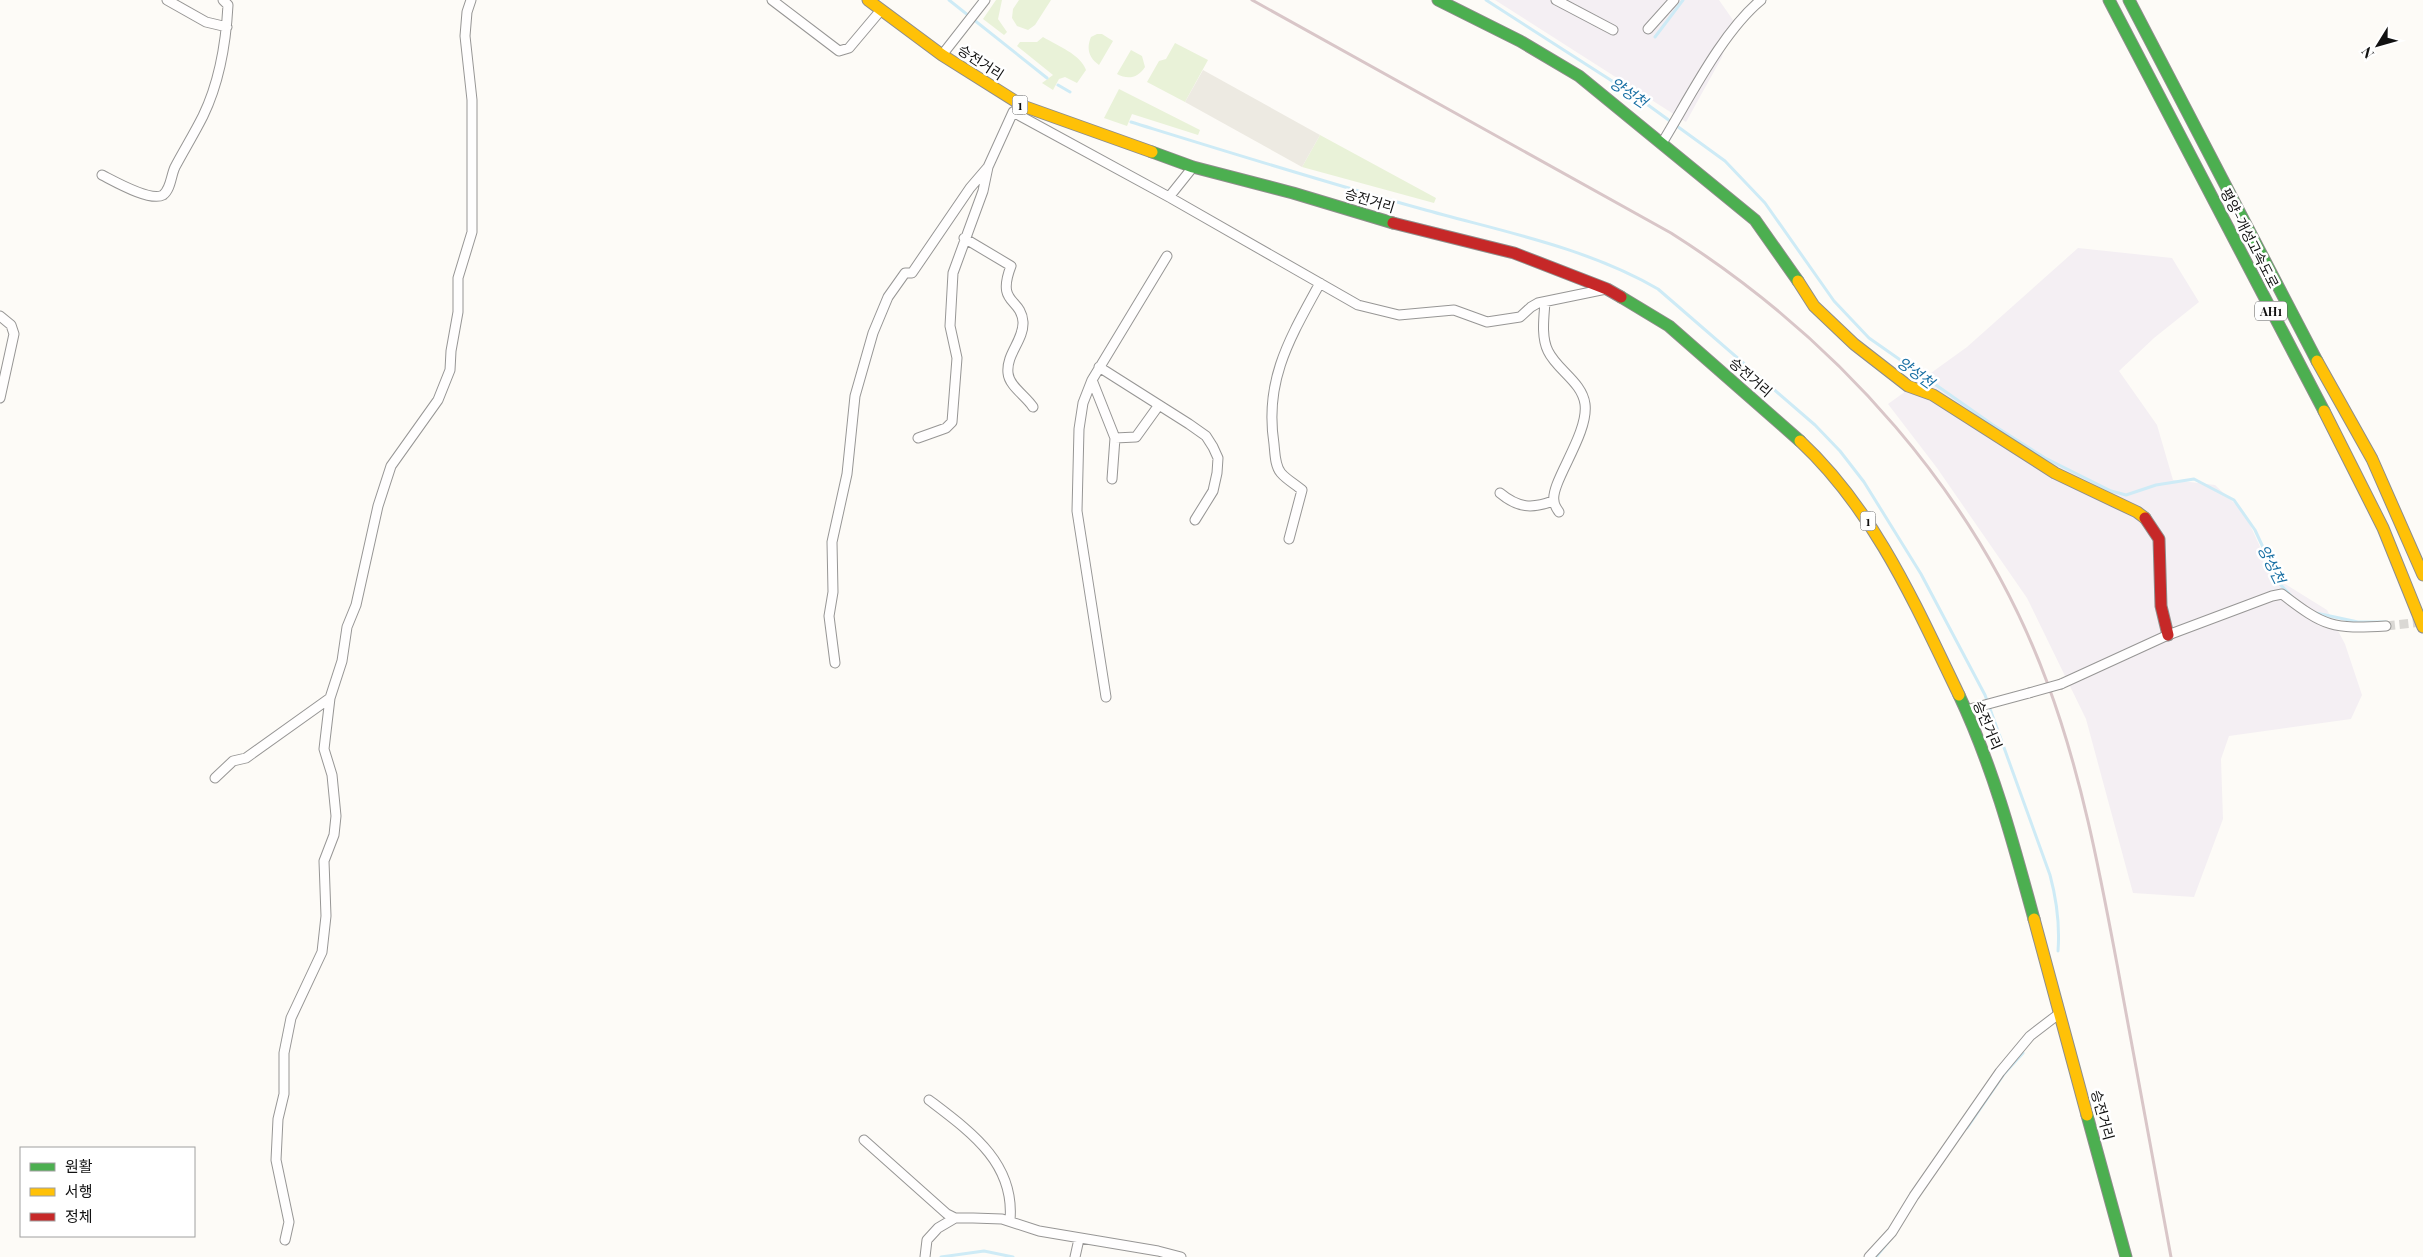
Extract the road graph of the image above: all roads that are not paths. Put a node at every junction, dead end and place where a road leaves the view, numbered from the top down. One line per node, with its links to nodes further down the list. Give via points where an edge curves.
1 (167, 0): 14 (street, via 206,22)
2 (223, 0): 14 (street, via 228,4)
3 (471, 0): 49 (street, via 465,36 472,100 472,232 458,278 458,312 450,351 450,370 438,400 391,466)
4 (772, 0): 13 (street, via 839,51 850,48)
5 (868, 0): 13 (main road, 승전거리 / 1)
6 (985, 0): 17 (street)
7 (1438, 0): 19 (main road, via 1520,41 1579,76)
8 (1556, 0): 16 (street)
9 (1674, 0): 15 (street)
10 (1761, 0): 19 (street, via 1746,12 1728,37)
11 (2109, 0): 45 (main road, 평양-개성고속도로 / AH1, via 2355,469)
12 (2129, 0): 43 (main road, 평양-개성고속도로 / AH1, via 2372,459)
13 (881, 10): 17 (main road, 승전거리 / 1)
14 (227, 28): 22 (street, via 226,45 204,115 163,195 135,191)
15 (1648, 28)
16 (1614, 30)
17 (942, 55): 18 (main road, 승전거리 / 1)
18 (1018, 109): 20 (street); 21 (main road, 승전거리 / 1); 23 (street)
19 (1662, 143): 46 (main road, via 1755,220 1814,306 1854,344 1908,386 1934,395 2055,473 2137,512 2148,522 2159,539 2161,606)
20 (988, 167): 24 (street, via 983,191); 47 (street, via 912,273 905,273 888,297 873,333 855,396 847,474 832,542 833,592 829,616)
21 (1193, 167): 23 (street); 27 (main road, 승전거리 / 1, via 1514,254)
22 (102, 175)
23 (1169, 197): 26 (street)
24 (964, 238): 34 (street, via 1011,266 1005,281 1006,290 1023,322 1023,331 1010,355 1008,373 1011,382); 35 (street, via 953,273 950,326 957,358 952,422 946,428)
25 (1167, 256): 30 (street)
26 (1320, 283): 28 (street, via 1358,305 1399,315 1454,310 1487,322 1520,317 1531,307); 42 (street, via 1291,337 1274,380 1271,426 1276,463 1281,473 1302,490)
27 (1607, 289): 28 (street); 50 (main road, 승전거리 / 1, via 1670,326 1823,463 1877,534 1904,580)
28 (1545, 302): 39 (street, via 1547,350 1557,366 1577,386 1585,404 1576,446 1556,487)
29 (0, 316): 32 (street, via 11,325 14,334)
30 (1099, 367): 31 (street); 33 (street)
31 (1092, 380): 36 (street); 48 (street, via 1083,403 1079,429 1077,511)
32 (0, 398)
33 (1159, 405): 36 (street, via 1136,437); 41 (street, via 1206,436 1218,458 1213,490)
34 (1033, 407)
35 (918, 438)
36 (1115, 438): 37 (street)
37 (1112, 479)
38 (1500, 493): 39 (street, via 1521,506 1537,507)
39 (1553, 501): 40 (street)
40 (1559, 512)
41 (1195, 520)
42 (1289, 539)
43 (2423, 575)
44 (2386, 626): 46 (street, via 2347,628 2329,624 2300,609 2282,594)
45 (2423, 627)
46 (2168, 636): 50 (street, bridge, via 2061,684)
47 (835, 663)
48 (1106, 697)
49 (330, 698): 51 (street, via 246,758 232,761); 58 (street, via 324,749 332,775 336,816 334,835 324,861 326,916 322,952 291,1018 284,1053 284,1094 278,1119 276,1160 289,1222)
50 (1966, 710): 52 (main road, 승전거리 / 1, via 1988,762 2008,824)
51 (215, 778)
52 (2060, 1014): 62 (street, via 2030,1036 2000,1072 1892,1232); 63 (main road, 승전거리 / 1)
53 (929, 1100): 56 (street, via 972,1134 998,1164 1007,1182 1012,1206)
54 (864, 1140): 55 (street)
55 (955, 1218): 56 (street); 59 (street, via 938,1228 927,1240)
56 (1010, 1220): 57 (street, via 1039,1231)
57 (1079, 1239): 60 (street); 61 (street)
58 (285, 1240)
59 (925, 1257)
60 (1075, 1257)
61 (1181, 1257)
62 (1869, 1257)
63 (2126, 1257)

